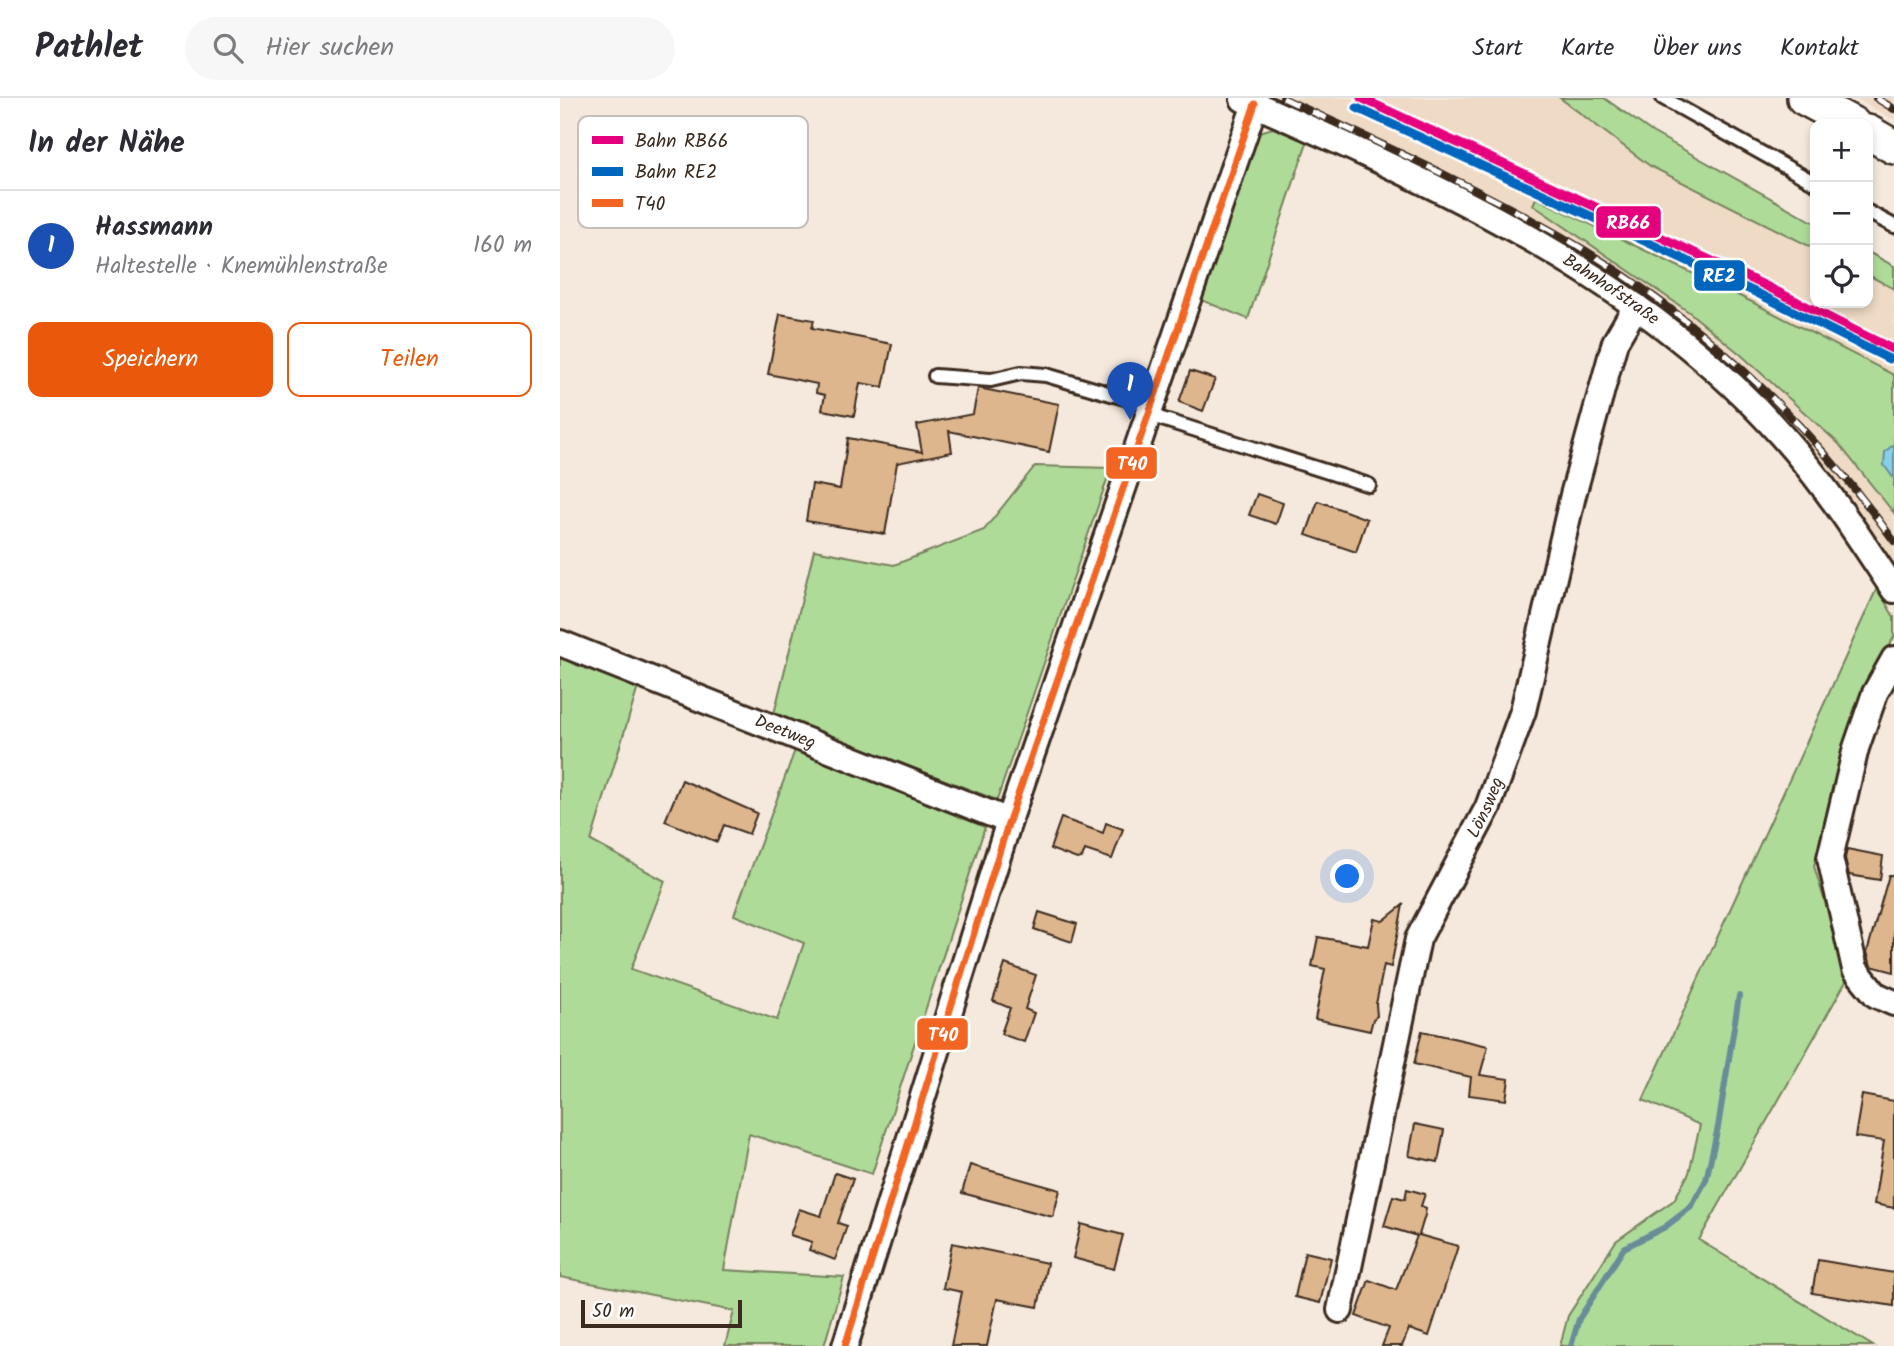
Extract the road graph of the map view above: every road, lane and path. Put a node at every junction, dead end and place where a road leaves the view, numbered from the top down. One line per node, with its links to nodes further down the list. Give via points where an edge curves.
1 (1663, 98): 7 (lane)
2 (1804, 98): 4 (street)
3 (1248, 101): 10 (street, Bahnhofstraße, via 1461,200); 12 (street)
4 (1844, 119)
5 (1873, 135): 6 (street)
6 (1894, 147)
7 (1813, 182)
8 (1873, 215): 9 (lane)
9 (1894, 226)
10 (1636, 306): 14 (street, Bahnhofstraße, via 1721,375 1781,435 1836,501); 19 (street, Lönsweg, via 1615,342 1573,495 1523,711 1488,807 1418,939)
11 (935, 376): 12 (lane, via 991,380 1021,373 1046,375)
12 (1148, 410): 13 (lane); 17 (street)
13 (1369, 485)
14 (1894, 590)
15 (560, 643): 17 (street, Deetweg)
16 (1894, 659): 18 (street, via 1875,693 1856,748 1830,858 1855,969 1876,995)
17 (1009, 821): 20 (street)
18 (1894, 1003)
19 (1339, 1310)
20 (845, 1346)

